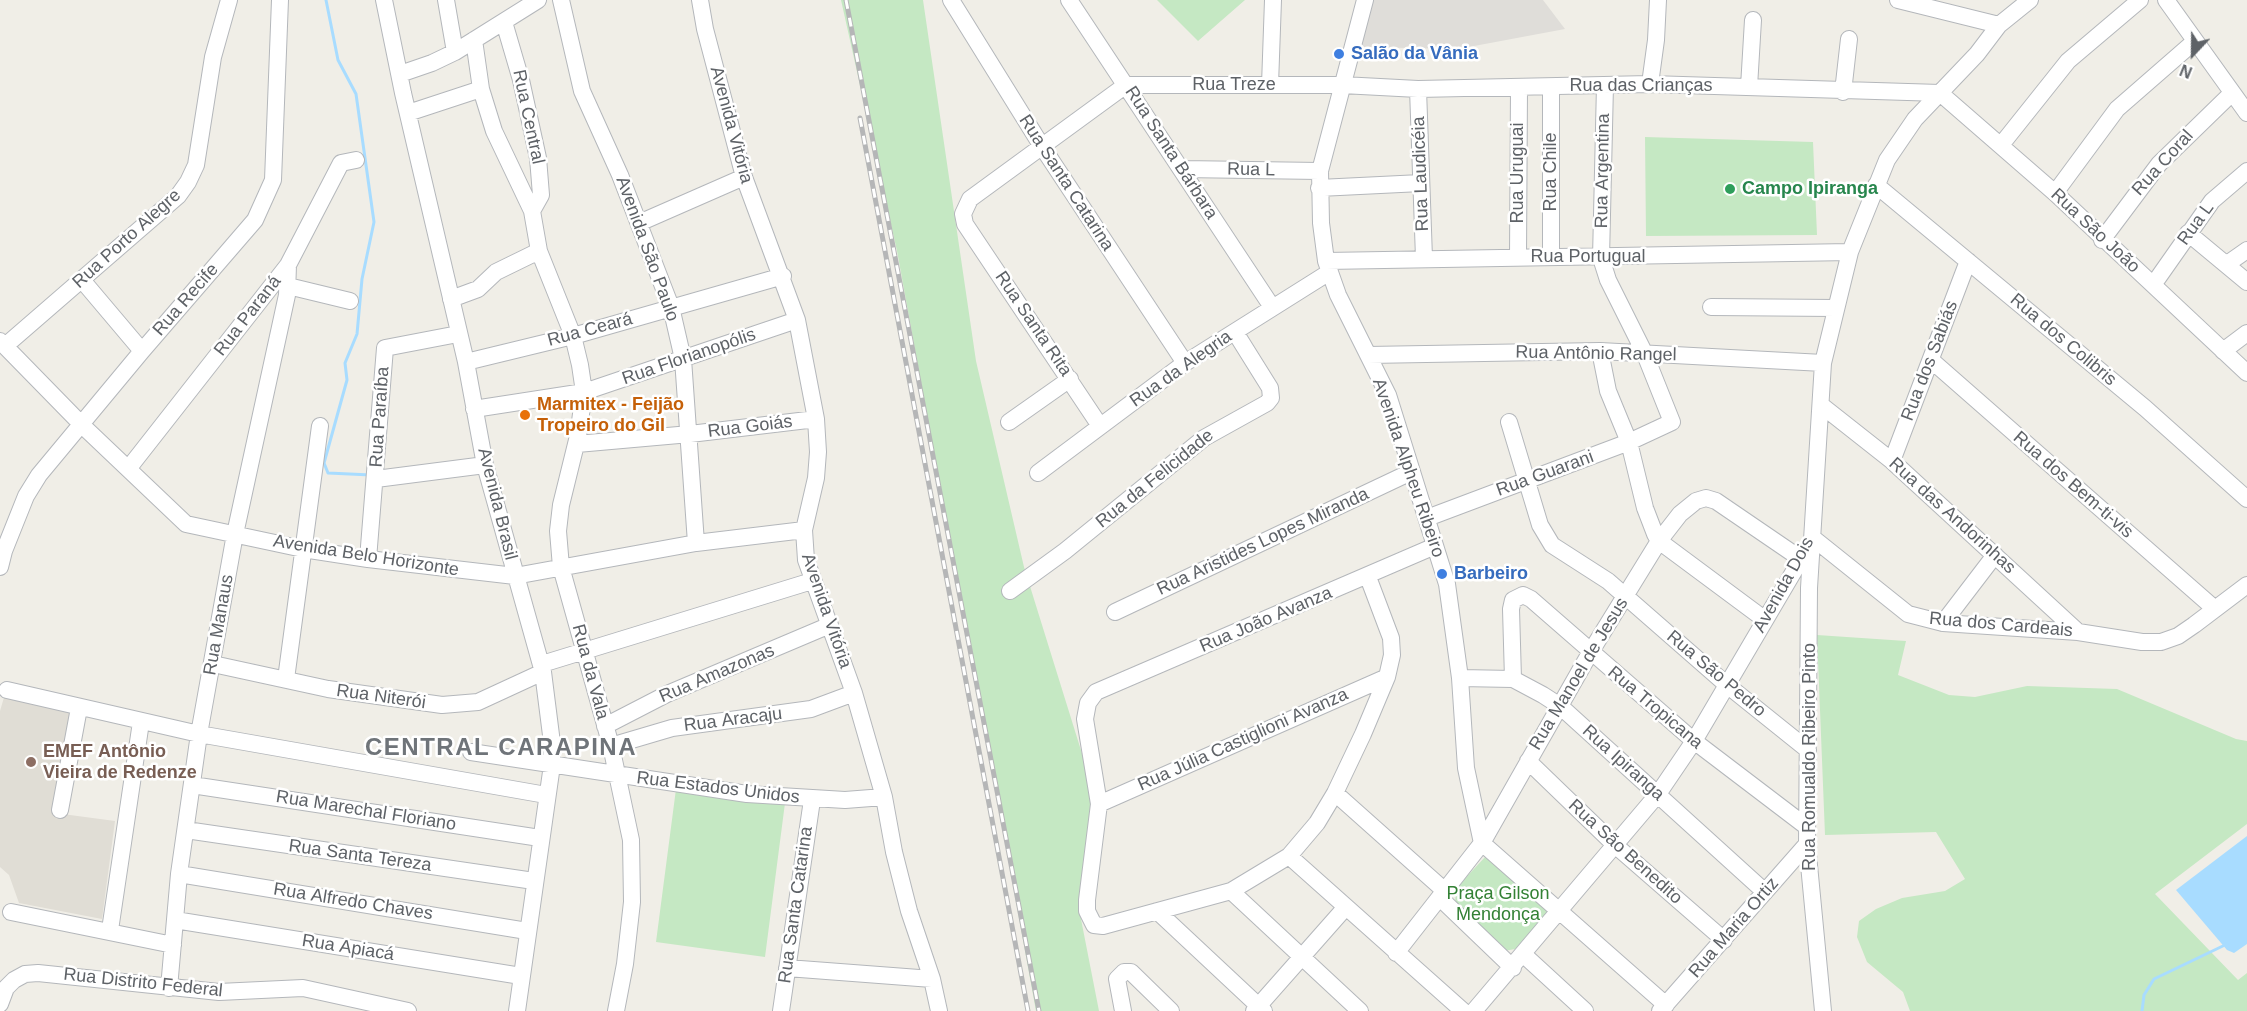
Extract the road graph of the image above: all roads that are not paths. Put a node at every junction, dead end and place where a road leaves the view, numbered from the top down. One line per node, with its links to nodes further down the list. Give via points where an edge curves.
1 (229, 0): 68 (street, Rua Porto Alegre, via 213,57 196,165 188,182 178,196)
2 (280, 0): 84 (street, Rua Recife, via 273,180 255,220)
3 (384, 0): 25 (street, Avenida Brasil)
4 (446, 0): 24 (street)
5 (538, 0): 19 (street)
6 (561, 0): 53 (street, Avenida São Paulo, via 582,91)
7 (700, 0): 47 (street, Avenida Vitória)
8 (951, 0): 41 (street, Rua Santa Catarina)
9 (1069, 0): 27 (street, Rua Santa Bárbara)
10 (1273, 0): 28 (street)
11 (1365, 0): 29 (street, Avenida Alpheu Ribeiro)
12 (1658, 0): 26 (street)
13 (1898, 0): 17 (street)
14 (2030, 0): 20 (street, Avenida Dois)
15 (2140, 0): 42 (street, via 2068,61)
16 (2166, 0): 23 (street)
17 (1922, 3): 20 (street)
18 (1754, 20): 32 (street)
19 (504, 22): 22 (street); 52 (street, Rua Central, via 538,158 542,195)
20 (1999, 26): 37 (street, Avenida Dois)
21 (1849, 39): 36 (street)
22 (474, 40): 24 (street); 34 (street)
23 (2195, 41): 38 (street); 51 (street, via 2117,109)
24 (455, 52): 25 (street)
25 (399, 74): 39 (street, Avenida Brasil)
26 (1650, 84): 30 (street, Rua das Crianças); 32 (street, Rua das Crianças)
27 (1126, 85): 28 (street, Rua Treze); 41 (street); 44 (street, Rua Santa Bárbara)
28 (1270, 85): 29 (street, Rua Treze)
29 (1342, 85): 35 (street, Rua das Crianças); 45 (street, Avenida Alpheu Ribeiro)
30 (1605, 85): 31 (street, Rua das Crianças); 62 (street, Rua Argentina)
31 (1551, 87): 33 (street, Rua das Crianças); 60 (street, Rua Chile)
32 (1749, 87): 36 (street, Rua das Crianças)
33 (1519, 88): 35 (street, Rua das Crianças); 59 (street, Rua Uruguai)
34 (481, 89): 39 (street); 52 (street, via 494,131)
35 (1418, 89): 48 (street, Rua Laudicéia)
36 (1843, 92): 37 (street, Rua das Crianças)
37 (1940, 93): 42 (street, Rua São João); 49 (street, Avenida Dois, via 1903,134)
38 (2232, 93): 40 (street); 55 (street, Rua Coral, via 2159,164)
39 (408, 113): 72 (street, Avenida Brasil)
40 (2247, 113)
41 (1041, 145): 92 (street, Rua Santa Catarina); 95 (street, Rua Santa Rita, via 970,199 963,214)
42 (2001, 145): 51 (street, Rua São João)
43 (356, 160): 65 (street, Rua Paraná, via 341,163)
44 (1182, 169): 45 (street, Rua L); 75 (street, Rua Santa Bárbara)
45 (1320, 171): 50 (street, Avenida Alpheu Ribeiro)
46 (2247, 171): 54 (street, Rua L, via 2212,201)
47 (744, 177): 53 (street); 67 (street, Avenida Vitória)
48 (1421, 183): 50 (street); 61 (street, Rua Laudicéia)
49 (1876, 184): 58 (street, Avenida Dois); 63 (street, Rua dos Colibris)
50 (1319, 188): 66 (street, Avenida Alpheu Ribeiro)
51 (2055, 193): 55 (street, Rua São João)
52 (532, 211): 57 (street, Rua da Vala)
53 (639, 223): 74 (street, Avenida São Paulo)
54 (2188, 233): 64 (street); 70 (street, Rua L)
55 (2102, 240): 70 (street, Rua São João)
56 (2247, 250): 64 (street)
57 (539, 251): 72 (street, via 496,272 478,289); 82 (street, Rua da Vala)
58 (1850, 252): 62 (street, Rua Portugual); 77 (street, Avenida Dois)
59 (1518, 257): 60 (street, Rua Portugual); 61 (street, Rua Portugual)
60 (1551, 257): 62 (street, Rua Portugual)
61 (1424, 258): 66 (street, Rua Portugual)
62 (1601, 258): 87 (street, via 1618,304)
63 (1968, 261): 90 (street, Rua dos Sabiás); 115 (street, Rua dos Colibris, via 2145,408)
64 (2228, 264): 69 (street)
65 (288, 265): 71 (street, Rua Manaus); 110 (street, Rua Paraná)
66 (1327, 267): 75 (street, Rua da Alegria); 88 (street, Avenida Alpheu Ribeiro)
67 (783, 276): 74 (street, Rua Ceará); 78 (street, Avenida Vitória)
68 (82, 280): 83 (street, Rua Porto Alegre); 84 (street)
69 (2247, 282)
70 (2152, 285): 86 (street, Rua São João)
71 (288, 286): 73 (street); 118 (street, Rua Manaus)
72 (451, 299): 81 (street, Avenida Brasil)
73 (350, 301)
74 (671, 307): 82 (street, Rua Ceará); 89 (street, Avenida São Paulo)
75 (1272, 307): 79 (street, Rua da Alegria)
76 (1711, 307): 77 (street)
77 (1836, 308): 93 (street, Avenida Dois)
78 (797, 320): 89 (street, Rua Florianopólis); 99 (street, Avenida Vitória)
79 (1235, 332): 92 (street, Rua da Alegria); 133 (street, Rua da Felicidade, via 1270,388 1267,403 1204,438)
80 (2247, 333): 86 (street)
81 (458, 334): 91 (street, Avenida Brasil); 113 (street, Rua Paraíba, via 385,348)
82 (573, 336): 91 (street, Rua Ceará); 96 (street, Rua da Vala)
83 (3, 344): 102 (street, Avenida Belo Horizonte)
84 (142, 351): 102 (street, Rua Recife)
85 (1600, 351): 87 (street, Rua Antônio Rangel); 88 (street, Rua Antônio Rangel); 106 (street, via 1608,391)
86 (2223, 351): 94 (street, Rua São João)
87 (1644, 352): 93 (street, Rua Antônio Rangel); 106 (street, Rua Guarani, via 1672,418 1669,425)
88 (1368, 355): 111 (street, Avenida Alpheu Ribeiro, via 1388,395)
89 (683, 359): 96 (street, Rua Florianopólis); 105 (street, Avenida São Paulo)
90 (1931, 360): 108 (street, Rua dos Sabiás); 135 (street, Rua dos Bem-ti-vis)
91 (466, 362): 98 (street, Avenida Brasil)
92 (1185, 363): 104 (street, Rua da Alegria)
93 (1823, 363): 97 (street, Avenida Dois)
94 (2247, 373)
95 (1070, 379): 100 (street); 104 (street, Rua Santa Rita)
96 (584, 392): 98 (street, Rua Florianopólis); 107 (street, Rua da Vala)
97 (1821, 405): 108 (street, Rua das Andorinhas); 119 (street, Avenida Dois)
98 (474, 409): 109 (street, Avenida Brasil)
99 (816, 419): 105 (street, Rua Goiás); 117 (street, Avenida Vitória, via 816,478)
100 (1009, 422)
101 (1509, 422): 114 (street, Rua São Pedro)
102 (81, 424): 110 (street, Avenida Belo Horizonte); 127 (street, Rua Recife, via 26,496)
103 (320, 426): 123 (street)
104 (1100, 426): 112 (street, Rua da Alegria)
105 (690, 434): 107 (street, Rua Goiás); 121 (street, Avenida São Paulo)
106 (1629, 442): 114 (street, Rua Guarani); 120 (street, via 1645,508)
107 (577, 444): 128 (street, Rua da Vala, via 559,519)
108 (1892, 461): 124 (street, Rua das Andorinhas)
109 (485, 465): 113 (street); 129 (street, Avenida Brasil)
110 (128, 469): 118 (street, Avenida Belo Horizonte, via 186,524)
111 (1411, 472): 116 (street, Avenida Alpheu Ribeiro); 136 (street, Rua Aristides Lopes Miranda)
112 (1038, 473)
113 (376, 479): 125 (street, Rua Paraíba)
114 (1525, 480): 116 (street, Rua Guarani); 134 (street, Rua São Pedro, via 1552,545 1591,568)
115 (2247, 499)
116 (1427, 518): 122 (street, Avenida Alpheu Ribeiro)
117 (804, 530): 121 (street, Avenida Belo Horizonte); 131 (street, Avenida Vitória, via 803,547)
118 (235, 534): 123 (street, Avenida Belo Horizonte); 143 (street, Rua Manaus)
119 (1814, 538): 126 (street, Avenida Dois); 138 (street, Rua dos Cardeais, via 1908,614); 159 (street, Rua Romualdo Ribeiro Pinto, via 1809,588)
120 (1659, 541): 126 (street, Rua Manoel de Jesus, via 1680,513 1706,498); 134 (street, Rua Manoel de Jesus); 137 (street)
121 (696, 543): 128 (street, Avenida Belo Horizonte)
122 (1435, 546): 130 (street, Rua João Avanza); 146 (street, Avenida Alpheu Ribeiro, via 1452,610)
123 (303, 549): 125 (street, Avenida Belo Horizonte); 147 (street)
124 (1995, 555): 138 (street); 140 (street, Rua das Andorinhas)
125 (368, 559): 129 (street, Avenida Belo Horizonte)
126 (1801, 559): 137 (street, Avenida Dois)
127 (0, 567)
128 (561, 567): 129 (street, Avenida Belo Horizonte); 141 (street, Rua da Vala)
129 (515, 576): 144 (street, Avenida Brasil)
130 (1368, 577): 145 (street, Rua Júlia Castiglioni Avanza, via 1391,638); 170 (street, Rua João Avanza, via 1096,692 1088,703 1085,719)
131 (812, 581): 139 (street, Avenida Vitória); 141 (street, Rua Niterói)
132 (2247, 585): 135 (street)
133 (1011, 591)
134 (1625, 596): 142 (street, Rua Manoel de Jesus); 149 (street, Rua São Pedro)
135 (2215, 609): 140 (street, Rua dos Cardeais, via 2178,636 2161,642)
136 (1115, 612)
137 (1764, 619): 149 (street, Avenida Dois)
138 (1942, 623): 140 (street, Rua dos Cardeais)
139 (831, 625): 151 (street, Avenida Vitória); 155 (street, Rua Amazonas, via 667,694)
140 (2078, 632)
141 (585, 650): 144 (street, Rua Niterói); 155 (street, Rua da Vala)
142 (1590, 653): 148 (street, Rua Tropicana, via 1532,599 1517,596 1511,609); 152 (street, Rua Manoel de Jesus); 157 (street, Rua Tropicana)
143 (213, 664): 147 (street, Rua Niterói); 156 (street, Rua Manaus)
144 (543, 668): 147 (street, Rua Niterói, via 478,702 461,705 408,702); 162 (street, Avenida Brasil)
145 (1387, 677): 165 (street, Rua Júlia Castiglioni Avanza); 170 (street, Rua Júlia Castiglioni Avanza)
146 (1460, 678): 148 (street, Rua Ipiranga); 175 (street, Avenida Alpheu Ribeiro, via 1466,768)
147 (286, 679)
148 (1513, 679): 152 (street, Rua Ipiranga)
149 (1727, 685): 157 (street, Avenida Dois); 159 (street, Rua São Pedro)
150 (7, 690): 153 (street)
151 (855, 693): 158 (street, Rua Aracaju, via 811,709 672,728); 168 (street, Avenida Vitória)
152 (1560, 706): 161 (street, Rua Manoel de Jesus); 166 (street, Rua Ipiranga)
153 (79, 708): 154 (street); 171 (street)
154 (141, 722): 156 (street); 188 (street)
155 (605, 726): 158 (street, Rua da Vala)
156 (199, 734): 164 (street, Rua Manaus); 167 (street)
157 (1694, 741): 166 (street, Avenida Dois); 173 (street, Rua Tropicana)
158 (611, 746): 163 (street, Rua da Vala)
159 (1808, 750): 173 (street, Rua Romualdo Ribeiro Pinto)
160 (471, 752): 162 (street, Rua Estados Unidos)
161 (1528, 761): 175 (street, Rua Manoel de Jesus); 176 (street, Rua São Benedito)
162 (552, 765): 163 (street, Rua Estados Unidos); 167 (street, Avenida Brasil)
163 (619, 776): 169 (street, Rua Estados Unidos); 204 (street, Rua da Vala, via 633,870 625,964)
164 (192, 785): 172 (street, Rua Manaus); 174 (street, Rua Marechal Floriano)
165 (1335, 793): 177 (street, Rua Júlia Castiglioni Avanza, via 1317,823); 182 (street)
166 (1658, 794): 176 (street, Avenida Dois); 181 (street, Rua Ipiranga)
167 (546, 795): 174 (street, Avenida Brasil)
168 (884, 797): 169 (street, Rua Estados Unidos); 197 (street, Avenida Vitória, via 909,911)
169 (812, 800): 195 (street, Rua Santa Catarina)
170 (1099, 804): 184 (street, Rua Júlia Castiglioni Avanza, via 1087,911 1094,925)
171 (60, 810)
172 (186, 830): 178 (street, Rua Manaus); 179 (street, Rua Santa Tereza)
173 (1807, 836): 181 (street, Rua Maria Ortiz); 213 (street, Rua Romualdo Ribeiro Pinto)
174 (540, 838): 179 (street, Avenida Brasil)
175 (1482, 843): 182 (street, Rua Manoel de Jesus); 186 (street)
176 (1616, 846): 186 (street, Avenida Dois); 190 (street, Rua São Benedito)
177 (1289, 856): 180 (street, Rua Júlia Castiglioni Avanza); 183 (street)
178 (179, 874): 187 (street, Rua Manaus); 189 (street, Rua Alfredo Chaves)
179 (534, 881): 189 (street, Avenida Brasil)
180 (1231, 891): 184 (street, Rua Júlia Castiglioni Avanza); 193 (street)
181 (1766, 891): 190 (street, Rua Maria Ortiz)
182 (1442, 895): 192 (street, Rua Manoel de Jesus); 194 (street)
183 (1346, 908): 192 (street); 193 (street)
184 (1157, 911): 201 (street)
185 (10, 912): 188 (street)
186 (1560, 912): 194 (street, Avenida Dois); 200 (street)
187 (175, 920): 191 (street, Rua Manaus); 196 (street, Rua Apiacá)
188 (110, 930): 191 (street)
189 (526, 931): 196 (street, Avenida Brasil)
190 (1724, 940): 200 (street, Rua Maria Ortiz)
191 (173, 945): 198 (street, Rua Manaus)
192 (1396, 952): 210 (street)
193 (1301, 958): 201 (street); 209 (street)
194 (1518, 961): 211 (street, Avenida Dois); 212 (street)
195 (787, 968): 197 (street); 205 (street, Rua Santa Catarina)
196 (521, 976): 203 (street, Avenida Brasil)
197 (932, 979): 206 (street, Avenida Vitória)
198 (169, 988): 199 (street, Rua Distrito Federal, via 38,972 14,980); 202 (street, Rua Distrito Federal, via 219,992 303,988)
199 (0, 1004)
200 (1663, 1008)
201 (1258, 1009)
202 (408, 1011)
203 (517, 1011)
204 (616, 1011)
205 (781, 1011)
206 (939, 1011)
207 (1123, 1011): 208 (street, via 1118,979 1124,972 1131,972)
208 (1171, 1011)
209 (1360, 1011)
210 (1463, 1011)
211 (1474, 1011)
212 (1585, 1011)
213 (1823, 1011)

